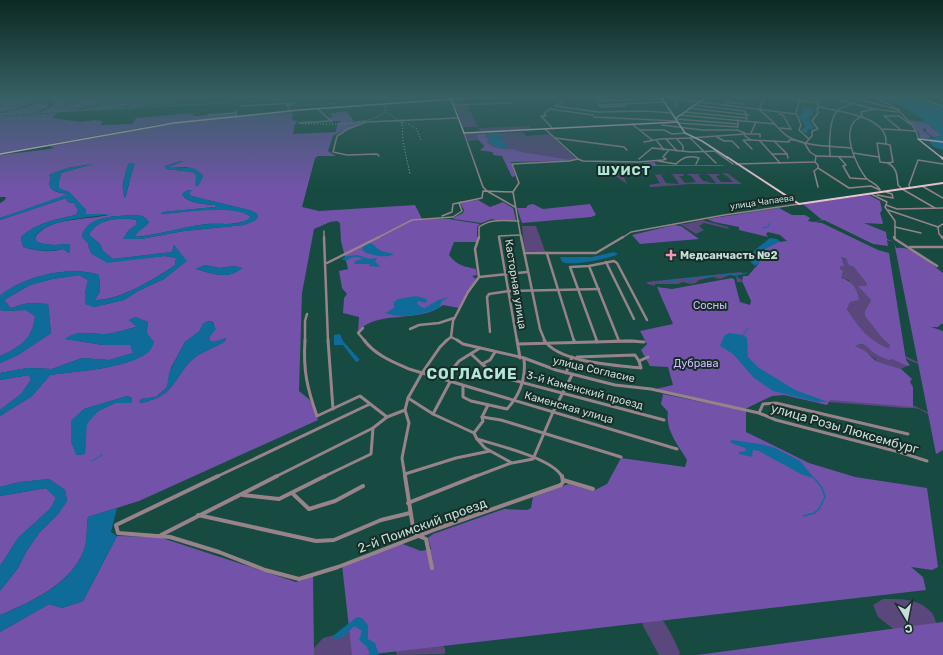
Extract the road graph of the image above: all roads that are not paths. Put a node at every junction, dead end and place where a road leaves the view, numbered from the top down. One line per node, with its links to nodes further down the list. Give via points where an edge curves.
1 (148, 128): 59 (main road)
2 (352, 128): 62 (street, via 337,136 333,152)
3 (462, 128): 24 (main road)
4 (576, 128): 18 (main road)
5 (637, 128): 20 (street)
6 (681, 128): 25 (main road)
7 (690, 128): 21 (street)
8 (753, 128): 26 (street)
9 (779, 128): 10 (street); 38 (street)
10 (790, 128)
11 (801, 128): 34 (street, via 800,131)
12 (817, 128): 34 (street, via 812,131)
13 (831, 128): 46 (street)
14 (851, 128): 48 (street)
15 (898, 128): 22 (street)
16 (913, 128): 23 (street)
17 (545, 129): 18 (main road); 24 (main road); 30 (street)
18 (553, 129)
19 (883, 129): 22 (street); 45 (street, via 887,138)
20 (640, 130): 25 (street); 39 (street)
21 (706, 130): 27 (street, via 737,130)
22 (901, 130): 23 (street)
23 (916, 132): 35 (street)
24 (464, 133): 88 (street, via 481,182)
25 (685, 133): 31 (main road)
26 (751, 133): 27 (street); 29 (street, via 760,134)
27 (745, 135): 28 (street); 37 (street)
28 (716, 136): 31 (street); 47 (street, via 724,141 732,141)
29 (760, 137)
30 (554, 138): 50 (street, via 624,147); 70 (street)
31 (691, 138): 33 (street); 55 (street); 56 (main road, via 702,141)
32 (666, 139): 33 (street); 36 (street); 53 (street)
33 (677, 139): 54 (street, via 683,146)
34 (809, 139): 44 (street)
35 (918, 139): 43 (main road); 72 (main road)
36 (657, 140): 39 (street); 51 (street)
37 (751, 140): 40 (street); 49 (street, via 743,140)
38 (798, 140): 41 (street); 44 (street)
39 (653, 141): 42 (street)
40 (760, 141): 41 (street); 60 (street)
41 (774, 141): 61 (street)
42 (644, 142)
43 (943, 142)
44 (806, 143): 46 (street); 64 (street, via 808,149)
45 (886, 144): 68 (street, via 877,143); 76 (street, via 890,145 893,162)
46 (828, 146): 48 (street); 65 (street)
47 (739, 148)
48 (851, 148): 58 (street)
49 (752, 149)
50 (627, 150)
51 (664, 150): 52 (street); 71 (street, via 652,148)
52 (668, 151): 53 (street); 73 (street, via 663,157 666,159)
53 (677, 151): 54 (street)
54 (683, 151): 57 (street)
55 (703, 151): 56 (street); 57 (street); 78 (street)
56 (716, 151): 79 (main road)
57 (692, 152): 63 (street)
58 (853, 153): 67 (street); 68 (street)
59 (0, 154)
60 (772, 154): 61 (street); 75 (street)
61 (787, 154): 69 (street)
62 (379, 156)
63 (693, 156): 73 (street, via 683,157 676,164); 77 (street, via 699,158)
64 (816, 156): 65 (street); 74 (street)
65 (830, 156): 66 (street)
66 (838, 157): 67 (street); 82 (street, via 846,165 843,166 850,178)
67 (854, 157): 82 (street)
68 (879, 157): 76 (street, via 880,162)
69 (788, 158)
70 (578, 159): 73 (street, via 597,162); 90 (street, via 513,163 519,183)
71 (639, 159)
72 (943, 159)
73 (647, 161)
74 (815, 162): 75 (street); 81 (street)
75 (780, 163): 79 (street)
76 (888, 163): 87 (street, via 898,172 898,185)
77 (696, 164)
78 (716, 164)
79 (734, 164): 93 (main road)
80 (943, 164): 86 (street, via 918,160)
81 (818, 168): 85 (street, via 814,171); 89 (street, via 849,188 871,186)
82 (868, 180): 89 (street, via 877,184)
83 (943, 183): 84 (main road, улица Чапаева)
84 (922, 186): 86 (main road, улица Чапаева); 92 (street)
85 (818, 187)
86 (910, 188): 87 (main road, улица Чапаева)
87 (902, 189): 89 (main road, улица Чапаева); 99 (street)
88 (487, 191): 90 (street); 94 (street, via 483,191 482,198); 98 (street)
89 (883, 191): 91 (main road, улица Чапаева); 91 (street, via 892,194 893,198)
90 (513, 192): 98 (street)
91 (871, 194): 95 (main road, улица Чапаева); 97 (street, via 887,202)
92 (943, 198)
93 (794, 201): 95 (main road); 96 (street)
94 (461, 202): 102 (street, via 453,204 452,212); 116 (street, via 459,203 462,211 456,216 412,220)
95 (799, 204): 96 (street, улица Чапаева)
96 (792, 205): 114 (street, улица Чапаева, via 631,232 601,251 588,254)
97 (886, 205): 99 (street, via 897,208); 101 (street)
98 (516, 208): 103 (street)
99 (935, 208): 100 (street)
100 (943, 208)
101 (886, 209): 105 (street, via 895,219); 106 (street)
102 (442, 216)
103 (519, 221): 109 (street); 121 (street, via 487,221 479,227 479,239 475,249)
104 (943, 224): 106 (street)
105 (895, 227): 108 (street); 111 (street, via 895,239)
106 (938, 227): 110 (street)
107 (324, 231): 116 (street)
108 (921, 233)
109 (521, 235): 113 (street); 120 (street, Касторная улица, via 499,236)
110 (943, 238)
111 (909, 247): 112 (street); 118 (street)
112 (943, 247)
113 (524, 254): 114 (street, улица Чапаева); 119 (street)
114 (547, 254): 124 (street)
115 (606, 262): 117 (street); 129 (street); 130 (street, via 617,263)
116 (327, 263): 161 (street)
117 (589, 266): 122 (street); 125 (street, via 570,267)
118 (936, 266)
119 (527, 272): 120 (street); 123 (street)
120 (505, 274): 121 (street); 126 (street, Касторная улица)
121 (479, 277): 128 (street)
122 (599, 289): 125 (street); 135 (street)
123 (531, 290): 124 (street); 126 (street); 139 (street, via 541,333)
124 (559, 290): 125 (street); 136 (street)
125 (578, 290): 137 (street)
126 (509, 291): 133 (street, via 492,292 487,296); 140 (street, Касторная улица)
127 (307, 314): 161 (street, via 303,320 303,356 308,391 317,416)
128 (455, 318): 132 (street); 134 (street)
129 (634, 319)
130 (647, 320)
131 (363, 328): 149 (street, Каменская улица, via 358,333 362,340 379,354 409,370)
132 (410, 329)
133 (490, 332)
134 (451, 337): 141 (street, улица Согласие, via 463,344); 149 (street, via 440,347)
135 (619, 341): 137 (street); 138 (street)
136 (574, 342): 137 (street); 139 (street)
137 (597, 342)
138 (644, 342)
139 (546, 343): 140 (street); 145 (street)
140 (518, 344): 144 (street, Касторная улица)
141 (480, 348): 142 (street, улица Согласие); 143 (street)
142 (495, 352): 144 (street, улица Согласие); 148 (street, via 490,360)
143 (471, 354): 148 (street, 3-й Каменский проезд); 152 (street, via 460,361)
144 (521, 357): 150 (street, улица Согласие); 154 (street, Касторная улица, via 526,370)
145 (571, 357): 147 (street, via 635,355); 147 (street, via 641,368); 150 (street)
146 (648, 357): 147 (street)
147 (639, 361)
148 (482, 364): 154 (street, 3-й Каменский проезд, via 503,379)
149 (422, 373): 152 (street, Каменская улица); 157 (street)
150 (566, 373): 151 (street, улица Согласие)
151 (572, 375): 156 (street); 164 (street, улица Согласие, via 615,386 650,389)
152 (445, 379): 153 (street, Каменская улица)
153 (450, 382): 155 (street, Каменская улица); 165 (street)
154 (522, 382): 156 (street, 3-й Каменский проезд); 158 (street, Касторная улица)
155 (463, 386): 158 (street, Каменская улица); 160 (street, via 463,396)
156 (564, 393): 163 (street); 168 (street, 3-й Каменский проезд)
157 (408, 398): 162 (street); 165 (street)
158 (515, 401): 160 (street, via 507,409); 163 (street, Каменская улица)
159 (370, 404): 161 (street, via 360,396); 167 (street); 189 (street, 2-й Поимский проезд, via 116,525 118,534)
160 (488, 405): 166 (street)
161 (333, 409)
162 (404, 410): 167 (street); 180 (street, via 409,423 402,458)
163 (553, 412): 171 (street); 174 (street, Каменская улица)
164 (759, 413): 172 (street, via 763,404 776,403); 178 (street, улица Розы Люксембург, via 776,420)
165 (433, 414): 170 (street)
166 (482, 417): 170 (street, via 483,421); 171 (street)
167 (387, 418): 169 (street)
168 (664, 420)
169 (373, 428): 184 (street, via 371,454); 185 (street)
170 (474, 433): 173 (street)
171 (544, 433): 176 (street); 177 (street)
172 (908, 434)
173 (477, 439): 175 (street); 177 (street, via 525,454)
174 (677, 448)
175 (490, 451): 179 (street); 180 (street, via 456,458)
176 (621, 457)
177 (533, 459): 179 (street); 181 (street, via 556,468)
178 (927, 461)
179 (512, 463): 186 (street)
180 (405, 474): 186 (street)
181 (563, 480): 183 (street); 190 (street, 2-й Поимский проезд, via 562,485)
182 (363, 486): 184 (street, via 335,501 309,509)
183 (592, 489)
184 (292, 493): 185 (street, via 279,499)
185 (242, 495): 188 (street)
186 (408, 503): 187 (street)
187 (410, 513): 188 (street, via 381,520 334,540 316,540); 190 (street, via 414,534)
188 (198, 515): 189 (street)
189 (160, 535): 190 (street, 2-й Поимский проезд, via 300,579)
190 (419, 536): 191 (street, via 426,539)
191 (432, 568)

